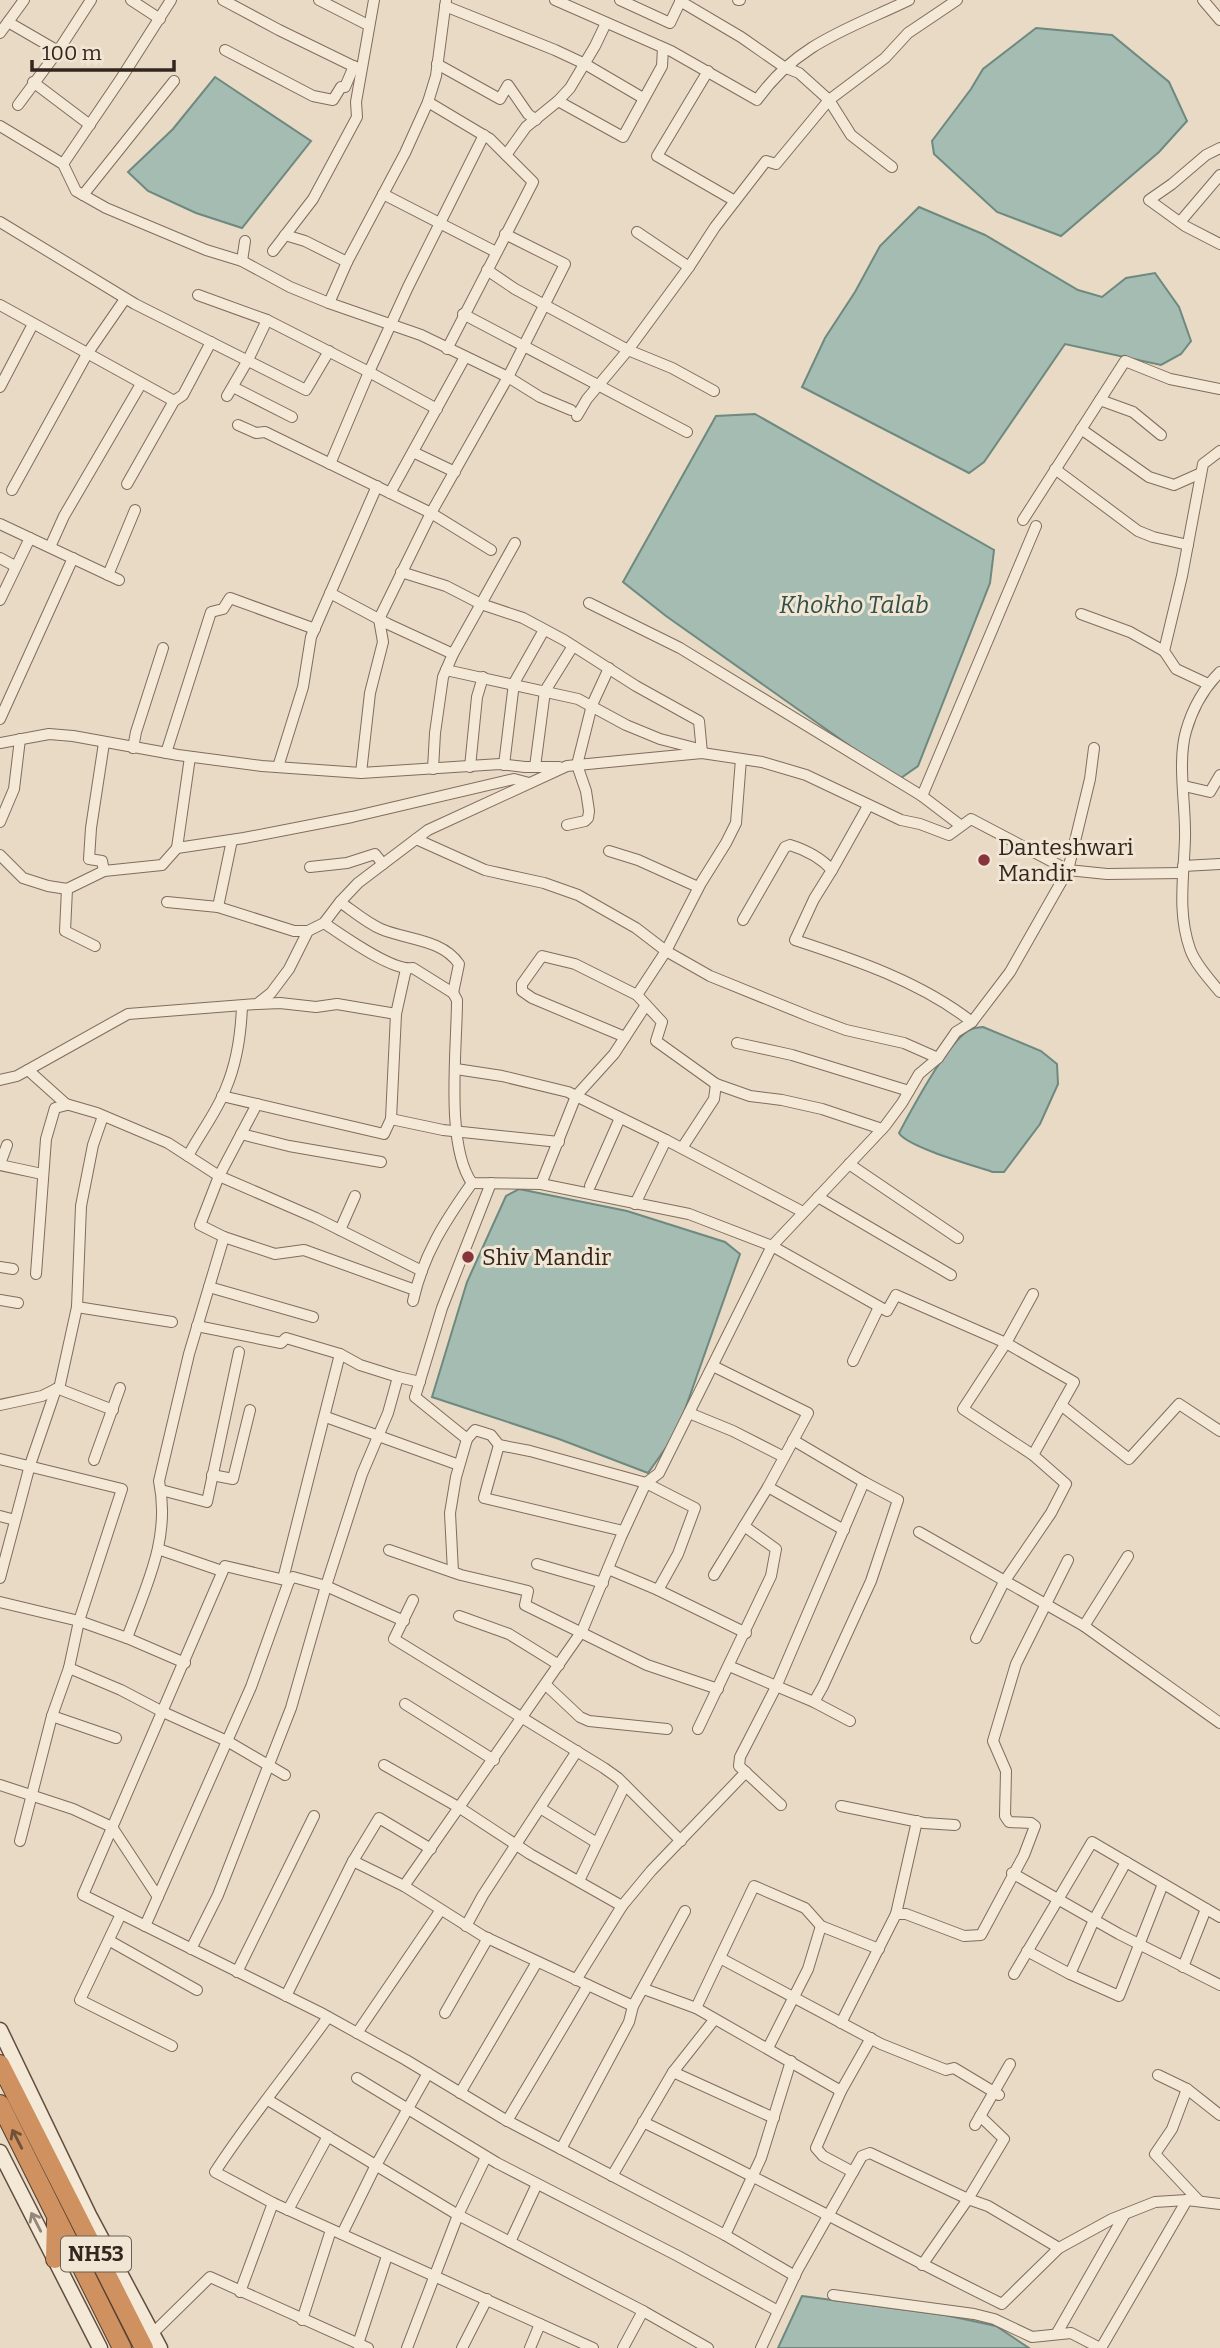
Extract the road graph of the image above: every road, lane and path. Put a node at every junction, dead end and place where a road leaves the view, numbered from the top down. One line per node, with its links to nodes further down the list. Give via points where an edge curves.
1 (24, 0): 17 (street)
2 (91, 0): 23 (street)
3 (131, 0): 15 (street)
4 (171, 0): 15 (street)
5 (223, 0): 27 (street)
6 (319, 0): 19 (street)
7 (374, 0): 19 (street)
8 (555, 0): 18 (street)
9 (620, 0): 13 (street, via 670,23)
10 (909, 0): 26 (street, via 843,29)
11 (957, 0): 32 (street, via 908,33 885,58)
12 (1203, 0): 16 (street)
13 (680, 1): 26 (street)
14 (445, 3): 24 (street); 25 (street)
15 (160, 19): 37 (street)
16 (1220, 20)
17 (8, 22): 20 (street); 23 (street)
18 (606, 23): 21 (street); 25 (street)
19 (368, 25): 27 (street)
20 (0, 31)
21 (663, 48): 28 (street); 31 (street, via 662,66)
22 (225, 50): 27 (street, via 313,96 333,100)
23 (58, 51): 30 (street)
24 (437, 64): 34 (street); 36 (street, via 500,99 508,85)
25 (585, 64): 31 (street); 33 (street)
26 (784, 66): 28 (street, via 757,100); 32 (street)
27 (357, 68): 53 (street, via 357,117 313,199)
28 (708, 71): 47 (street, via 657,156)
29 (174, 81): 46 (street)
30 (33, 82): 35 (street); 37 (street)
31 (643, 98): 33 (street, via 623,136)
32 (829, 100): 43 (street, via 851,135); 47 (street, via 776,164 766,161)
33 (558, 101): 36 (street)
34 (428, 102): 39 (street); 45 (street)
35 (18, 105)
36 (536, 120): 41 (street)
37 (90, 125): 42 (street)
38 (0, 126): 42 (street)
39 (484, 135): 41 (street); 50 (street)
40 (1220, 148): 49 (street, via 1149,200)
41 (506, 155): 52 (street, via 533,182)
42 (63, 164): 46 (street, via 76,191)
43 (892, 167)
44 (1220, 175): 49 (street)
45 (383, 194): 50 (street); 59 (street)
46 (83, 195): 58 (street, via 206,250)
47 (735, 201): 60 (street)
48 (0, 222): 63 (street)
49 (1180, 222): 55 (street)
50 (440, 224): 57 (street); 70 (street)
51 (637, 232): 60 (street)
52 (505, 234): 57 (street); 66 (street, via 565,264)
53 (285, 235): 56 (street); 59 (street)
54 (245, 241): 58 (street)
55 (1220, 244)
56 (273, 251)
57 (496, 252): 61 (street)
58 (242, 261): 64 (street)
59 (347, 262): 64 (street)
60 (689, 267): 74 (street)
61 (486, 270): 66 (street); 67 (street)
62 (198, 295): 68 (street)
63 (125, 299): 71 (street); 76 (street)
64 (329, 303): 70 (street)
65 (0, 305): 69 (street)
66 (545, 305): 72 (street); 74 (street)
67 (463, 314): 72 (street); 73 (street)
68 (267, 320): 75 (street); 78 (street)
69 (33, 324): 76 (street); 81 (street)
70 (391, 326): 73 (street); 79 (street)
71 (212, 342): 78 (street); 87 (street, via 183,395)
72 (524, 345): 80 (street); 83 (street)
73 (447, 349): 77 (street)
74 (628, 350): 83 (street); 85 (street)
75 (329, 351): 78 (street, via 306,390); 79 (street)
76 (87, 355): 82 (street); 102 (street)
77 (465, 357): 80 (street); 88 (street)
78 (248, 360): 89 (street, via 230,391)
79 (369, 372): 88 (street); 96 (street)
80 (508, 377): 83 (street, via 574,413); 98 (street)
81 (2, 382)
82 (141, 384): 87 (street); 112 (street)
83 (600, 385): 92 (street)
84 (1220, 388): 86 (street, via 1170,379 1125,361)
85 (713, 391)
86 (1100, 400): 91 (street); 93 (street, via 1133,412)
87 (174, 401): 100 (street)
88 (437, 409): 95 (street)
89 (292, 417)
90 (238, 425): 96 (street, via 265,432)
91 (1081, 429): 97 (street); 99 (street, via 1149,477 1174,485)
92 (687, 432)
93 (1161, 435)
94 (1220, 451): 99 (street, via 1203,464)
95 (413, 452): 98 (street); 103 (street)
96 (330, 464): 101 (street)
97 (1055, 469): 106 (street); 111 (street, via 1138,531)
98 (455, 472): 105 (street)
99 (1201, 473): 111 (street)
100 (127, 485)
101 (377, 486): 103 (street); 120 (street)
102 (12, 490)
103 (390, 493): 105 (street)
104 (135, 510): 118 (street)
105 (431, 513): 113 (street); 117 (street)
106 (1023, 520)
107 (0, 524): 109 (street)
108 (1036, 526): 160 (street)
109 (30, 538): 112 (street); 116 (street)
110 (515, 543): 123 (street)
111 (1188, 545): 130 (street)
112 (50, 547): 115 (street)
113 (491, 550)
114 (0, 558): 116 (street)
115 (73, 558): 118 (street); 140 (street)
116 (16, 566): 121 (street)
117 (401, 572): 123 (street, via 446,586); 125 (street)
118 (108, 575): 119 (street)
119 (119, 580)
120 (330, 593): 125 (street); 126 (street)
121 (0, 600)
122 (589, 603): 160 (street, via 680,648)
123 (481, 604): 127 (street); 131 (street)
124 (1081, 614): 130 (street, via 1130,632)
125 (379, 619): 131 (street); 156 (street, via 383,642 370,693)
126 (315, 629): 146 (street, via 230,598 223,609 211,612); 152 (street)
127 (544, 630): 128 (street); 136 (street)
128 (573, 646): 132 (street); 138 (street)
129 (163, 648): 144 (street)
130 (1164, 651): 137 (street, via 1176,669)
131 (453, 654): 133 (street)
132 (609, 668): 139 (street); 147 (street, via 699,721)
133 (446, 670): 135 (street); 155 (street)
134 (1220, 672): 137 (street)
135 (483, 677): 136 (street); 153 (street)
136 (514, 684): 138 (street); 150 (street)
137 (1208, 684): 159 (street, via 1185,733)
138 (545, 691): 139 (street); 154 (street)
139 (592, 705): 147 (street, via 626,725); 151 (street)
140 (0, 719)
141 (20, 739): 142 (street); 143 (street, via 49,734); 162 (street, via 14,789)
142 (0, 743)
143 (104, 743): 144 (street); 176 (street, via 89,859 102,860)
144 (133, 748): 146 (street)
145 (1094, 748): 174 (street)
146 (166, 753): 148 (street)
147 (702, 753): 149 (street); 151 (street)
148 (190, 757): 152 (street); 167 (street)
149 (741, 759): 161 (street, via 806,775); 177 (street, via 736,823)
150 (504, 765): 153 (street); 154 (street)
151 (572, 766): 154 (street); 158 (street); 163 (street, via 586,791 589,811 585,821)
152 (278, 767): 156 (street)
153 (470, 767): 155 (street)
154 (535, 767)
155 (433, 769): 156 (street)
156 (361, 773)
157 (1220, 775): 159 (street, via 1210,792)
158 (529, 783): 165 (street); 166 (street, via 514,779)
159 (1184, 786): 175 (street)
160 (922, 796): 164 (street)
161 (868, 806): 164 (street, via 949,835); 173 (street)
162 (0, 822)
163 (567, 825)
164 (960, 825): 174 (street, via 971,819)
165 (416, 839): 170 (street); 186 (street, via 485,870 578,895)
166 (232, 840): 167 (street); 181 (street)
167 (177, 848): 176 (street, via 162,865)
168 (609, 851): 177 (street)
169 (0, 855): 178 (street, via 23,878)
170 (383, 864): 172 (street, via 375,854); 180 (street)
171 (1220, 864): 175 (street)
172 (310, 867)
173 (832, 870): 182 (street, via 823,860 790,845 785,847); 195 (street, via 795,940 888,975 953,1007)
174 (1068, 870): 175 (street, via 1107,874); 195 (street, via 1010,972)
175 (1183, 870): 188 (street, via 1182,916 1191,951)
176 (104, 871): 178 (street)
177 (698, 887): 186 (street)
178 (67, 889): 185 (street, via 65,932)
179 (167, 902): 181 (street)
180 (340, 902): 183 (street); 189 (street, via 380,929 452,954 459,964)
181 (218, 907): 184 (street, via 294,931)
182 (743, 920)
183 (324, 923): 184 (street); 187 (street, via 368,952)
184 (308, 931): 191 (street, via 289,969)
185 (95, 946)
186 (666, 951): 190 (street); 198 (street, via 710,976 811,1017 904,1043)
187 (406, 969): 189 (street, via 413,968); 194 (street)
188 (1220, 992)
189 (453, 993): 199 (street, via 457,1000)
190 (638, 995): 192 (street); 196 (street, via 575,964 542,956 522,984 522,991 532,998)
191 (257, 1004): 193 (street); 194 (street, via 337,1004)
192 (646, 1005): 196 (street); 202 (street, via 662,1022 656,1041)
193 (242, 1006): 200 (street, via 128,1014); 204 (street, via 241,1033)
194 (397, 1014): 210 (street)
195 (972, 1022): 198 (street, via 956,1032)
196 (625, 1037): 205 (street)
197 (737, 1043): 203 (street)
198 (939, 1058): 203 (street, via 919,1074)
199 (456, 1069): 205 (street, via 553,1087); 212 (street)
200 (28, 1070): 201 (street); 206 (street)
201 (0, 1080)
202 (716, 1084): 211 (street); 217 (street, via 714,1099)
203 (909, 1091): 211 (street)
204 (222, 1096): 207 (street); 218 (street)
205 (576, 1096): 209 (street); 215 (street)
206 (66, 1104): 208 (street); 222 (street, via 55,1108)
207 (257, 1104): 210 (street, via 384,1134); 213 (street)
208 (103, 1116): 218 (street); 245 (street, via 81,1206)
209 (620, 1118): 214 (street); 227 (street)
210 (391, 1119): 212 (street)
211 (882, 1129): 221 (street)
212 (455, 1132): 215 (street); 224 (street, via 463,1171)
213 (241, 1134): 219 (street); 223 (street)
214 (666, 1140): 217 (street); 230 (street)
215 (559, 1142): 226 (street)
216 (7, 1145): 220 (street)
217 (682, 1148): 231 (street)
218 (188, 1156): 223 (street)
219 (382, 1162)
220 (0, 1164): 222 (street)
221 (849, 1164): 229 (street); 234 (street)
222 (42, 1174): 239 (street)
223 (219, 1176): 232 (street); 233 (street, via 200,1225)
224 (472, 1183): 225 (street); 238 (street, via 439,1229)
225 (491, 1183): 226 (street); 256 (street, via 442,1308)
226 (541, 1184): 230 (street)
227 (590, 1186)
228 (355, 1196): 232 (street)
229 (818, 1196): 231 (street); 240 (street)
230 (635, 1204): 235 (street, via 689,1214)
231 (803, 1212): 235 (street)
232 (340, 1230): 238 (street)
233 (224, 1237): 238 (street, via 275,1254 304,1250 414,1296); 241 (street)
234 (958, 1238)
235 (772, 1246): 246 (street); 254 (street)
236 (0, 1267): 237 (street)
237 (13, 1269)
238 (422, 1271)
239 (36, 1274)
240 (951, 1275)
241 (209, 1287): 247 (street); 249 (street)
242 (1033, 1294): 250 (street)
243 (0, 1300): 244 (street)
244 (18, 1303)
245 (77, 1307): 248 (street); 258 (street)
246 (879, 1307): 250 (street, via 887,1311 896,1295); 253 (street)
247 (313, 1317)
248 (172, 1322)
249 (197, 1326): 252 (street, via 282,1343 286,1338); 280 (street, via 159,1481)
250 (1006, 1343): 260 (street, via 1074,1382); 270 (street, via 963,1409)
251 (239, 1352): 276 (street)
252 (340, 1354): 255 (street); 264 (street)
253 (853, 1361)
254 (713, 1366): 263 (street); 268 (street, via 807,1413)
255 (398, 1377): 256 (street); 266 (street)
256 (420, 1382): 267 (street, via 415,1397)
257 (120, 1388): 261 (street)
258 (57, 1389): 259 (street); 261 (street); 274 (street)
259 (0, 1405)
260 (1061, 1405): 265 (street, via 1129,1459 1178,1404); 270 (street)
261 (113, 1410): 273 (street)
262 (250, 1410): 276 (street, via 233,1479)
263 (689, 1413): 271 (street); 278 (street, via 659,1473)
264 (326, 1417): 266 (street); 297 (street)
265 (1220, 1431)
266 (379, 1436): 275 (street); 300 (street)
267 (467, 1439): 269 (street, via 475,1430 491,1435); 275 (street)
268 (793, 1440): 271 (street); 277 (street)
269 (499, 1444): 278 (street); 285 (street, via 484,1498)
270 (1033, 1455): 298 (street, via 1066,1484)
271 (784, 1457): 279 (street)
272 (0, 1459): 274 (street)
273 (94, 1460)
274 (30, 1465): 282 (street); 306 (street, via 122,1489)
275 (460, 1465): 294 (street, via 450,1513)
276 (212, 1475): 280 (street, via 207,1502)
277 (864, 1482): 284 (street); 320 (street, via 898,1500 898,1505 871,1581)
278 (646, 1483): 285 (street); 301 (street, via 695,1508)
279 (768, 1488): 283 (street); 284 (street)
280 (161, 1490): 287 (street, via 163,1532)
281 (0, 1516): 282 (street)
282 (15, 1520): 296 (street)
283 (744, 1526): 295 (street); 310 (street, via 776,1549 771,1576)
284 (844, 1530): 318 (street)
285 (624, 1531): 292 (street)
286 (919, 1532): 298 (street)
287 (158, 1549): 293 (street); 311 (street)
288 (389, 1550): 294 (street)
289 (1128, 1556): 308 (street)
290 (1069, 1560): 304 (street)
291 (537, 1563): 299 (street)
292 (608, 1569): 299 (street); 301 (street)
293 (222, 1571): 297 (street, via 225,1566); 313 (street)
294 (453, 1572): 309 (street, via 528,1591 525,1605)
295 (714, 1575)
296 (0, 1578)
297 (286, 1580): 300 (street, via 293,1577); 330 (street)
298 (1004, 1582): 304 (street); 312 (street)
299 (603, 1583): 309 (street)
300 (326, 1586): 307 (street); 334 (street)
301 (658, 1590): 310 (street)
302 (414, 1600): 307 (street)
303 (0, 1602): 306 (street)
304 (1045, 1606): 308 (street); 355 (street, via 1016,1664 993,1741 1006,1771 1005,1816 1009,1822 1035,1826)
305 (459, 1616): 314 (street, via 509,1634)
306 (79, 1621): 311 (street); 316 (street)
307 (404, 1621): 324 (street, via 394,1639)
308 (1084, 1626): 326 (street)
309 (582, 1631): 314 (street); 319 (street, via 647,1665)
310 (746, 1633): 315 (street)
311 (127, 1638): 313 (street)
312 (976, 1639)
313 (185, 1663): 322 (street)
314 (559, 1665): 317 (street)
315 (729, 1666): 318 (street); 319 (street)
316 (69, 1668): 322 (street); 323 (street)
317 (546, 1685): 324 (street); 327 (street, via 589,1721)
318 (776, 1687): 320 (street); 335 (street, via 740,1757 739,1766)
319 (718, 1689): 328 (street)
320 (814, 1702): 325 (street)
321 (405, 1704): 332 (street)
322 (163, 1712): 330 (street); 347 (street)
323 (52, 1716): 329 (street); 339 (street)
324 (523, 1718): 331 (street); 332 (street)
325 (850, 1721)
326 (1220, 1723)
327 (667, 1729)
328 (698, 1729)
329 (116, 1738)
330 (228, 1741): 334 (street); 359 (street)
331 (577, 1751): 338 (street); 343 (street)
332 (494, 1760): 342 (street)
333 (384, 1765): 342 (street)
334 (269, 1766): 336 (street); 375 (street, via 218,1895)
335 (746, 1772): 340 (street); 349 (street)
336 (285, 1775)
337 (0, 1785): 339 (street)
338 (625, 1785): 349 (street); 350 (street)
339 (32, 1795): 347 (street); 348 (street)
340 (781, 1805)
341 (841, 1806): 345 (street)
342 (460, 1808): 351 (street); 352 (street)
343 (540, 1808): 350 (street); 351 (street)
344 (314, 1816): 381 (street)
345 (916, 1821): 346 (street); 366 (street)
346 (955, 1825)
347 (112, 1827): 359 (street); 365 (street, via 83,1895)
348 (20, 1841)
349 (681, 1841): 361 (street)
350 (597, 1843): 356 (street)
351 (516, 1844): 356 (street); 370 (street)
352 (430, 1849): 353 (street, via 379,1818); 358 (street)
353 (353, 1861): 358 (street); 389 (street)
354 (1126, 1862): 357 (street); 360 (street, via 1092,1842); 368 (street)
355 (1012, 1873): 360 (street); 366 (street, via 981,1935 964,1936)
356 (579, 1881): 361 (street)
357 (1163, 1884): 362 (street); 374 (street)
358 (404, 1886): 363 (street)
359 (158, 1897): 369 (street)
360 (1057, 1899): 368 (street); 377 (street)
361 (622, 1906): 384 (street)
362 (1206, 1909): 367 (street); 380 (street)
363 (440, 1910): 370 (street); 398 (street)
364 (685, 1911): 387 (street)
365 (121, 1914): 369 (street); 373 (street)
366 (896, 1914): 376 (street)
367 (1220, 1917)
368 (1094, 1920): 374 (street); 383 (street)
369 (145, 1926): 375 (street)
370 (466, 1926): 372 (street)
371 (821, 1926): 376 (street); 378 (street, via 805,1908 754,1886); 390 (street)
372 (488, 1938): 379 (street); 393 (street)
373 (110, 1941): 388 (street); 400 (street, via 83,1991 82,2002)
374 (1139, 1944): 380 (street); 383 (street, via 1119,1996)
375 (191, 1949): 381 (street)
376 (878, 1949): 396 (street)
377 (1027, 1951): 382 (street); 383 (street)
378 (720, 1958): 390 (street); 392 (street)
379 (537, 1962): 384 (street); 411 (street)
380 (1183, 1967): 386 (street)
381 (237, 1972): 389 (street)
382 (1014, 1974)
383 (1070, 1974)
384 (576, 1980): 385 (street)
385 (588, 1985): 391 (street); 418 (street)
386 (1220, 1985)
387 (644, 1989): 391 (street); 392 (street)
388 (197, 1990)
389 (286, 1996): 394 (street)
390 (793, 1998): 396 (street); 401 (street)
391 (633, 2006): 421 (street, via 629,2022)
392 (696, 2008): 395 (street)
393 (445, 2012)
394 (328, 2017): 398 (street); 413 (street)
395 (714, 2020): 401 (street); 405 (street)
396 (841, 2023): 399 (street)
397 (0, 2030): 430 (street)
398 (357, 2033): 406 (street)
399 (871, 2039): 410 (street); 412 (street, via 946,2070 954,2068)
400 (172, 2046)
401 (768, 2048): 402 (street)
402 (791, 2061): 410 (street); 417 (street)
403 (0, 2064): 428 (highway, NH53)
404 (1010, 2064): 412 (street)
405 (673, 2072): 417 (street); 419 (street)
406 (428, 2073): 411 (street); 415 (street)
407 (1158, 2075): 409 (street)
408 (356, 2078): 415 (street)
409 (1187, 2089): 416 (street); 433 (street, via 1172,2129 1155,2154)
410 (841, 2091): 425 (street, via 816,2148 823,2157)
411 (460, 2093): 418 (street)
412 (996, 2093): 431 (street, via 978,2120 1004,2139)
413 (268, 2100): 420 (street); 434 (street, via 215,2172)
414 (0, 2104): 440 (highway, NH53, one-way to 414)
415 (408, 2109): 423 (street); 424 (street)
416 (1220, 2115)
417 (774, 2118): 426 (street)
418 (507, 2121): 421 (street)
419 (643, 2122): 426 (street); 427 (street)
420 (328, 2136): 424 (street); 436 (street)
421 (561, 2149): 427 (street)
422 (0, 2152): 447 (street, one-way to 422)
423 (486, 2157): 429 (street); 438 (street)
424 (375, 2167): 438 (street); 442 (street)
425 (853, 2172): 431 (street, via 870,2153); 439 (street)
426 (753, 2175): 439 (street); 443 (street)
427 (612, 2176): 443 (street)
428 (59, 2182): 430 (highway); 460 (highway, NH53, via 132,2326)
429 (537, 2184): 444 (street); 455 (street)
430 (80, 2196): 460 (street)
431 (968, 2199): 445 (street); 448 (street)
432 (1187, 2200): 433 (street); 437 (street, via 1155,2202); 472 (street)
433 (1200, 2202): 435 (street)
434 (273, 2203): 436 (street); 451 (street)
435 (1220, 2204)
436 (289, 2210): 441 (street)
437 (1126, 2213): 445 (street); 458 (street)
438 (458, 2215): 444 (street); 449 (street)
439 (829, 2216): 448 (street); 450 (street)
440 (57, 2217): 447 (highway); 459 (highway, NH53)
441 (331, 2230): 442 (street); 456 (street)
442 (342, 2234): 446 (street)
443 (725, 2235): 450 (street)
444 (510, 2242): 454 (street)
445 (1059, 2248): 448 (street, via 1002,2304)
446 (387, 2256): 449 (street); 462 (street)
447 (55, 2259): 463 (street)
448 (922, 2265)
449 (434, 2275): 453 (street); 465 (street)
450 (795, 2276): 455 (street)
451 (240, 2292): 456 (street); 460 (street, via 210,2277)
452 (833, 2295): 458 (street, via 974,2314 1032,2337)
453 (487, 2299): 457 (street); 466 (street)
454 (643, 2311): 461 (street); 469 (street)
455 (778, 2311): 471 (street)
456 (302, 2320): 462 (street)
457 (540, 2324): 467 (street); 468 (street)
458 (1057, 2333): 472 (street, via 1071,2333)
459 (118, 2340)
460 (148, 2341): 464 (street)
461 (693, 2344): 470 (street)
462 (363, 2346)
463 (100, 2348)
464 (160, 2348)
465 (407, 2348)
466 (462, 2348)
467 (530, 2348)
468 (593, 2348)
469 (623, 2348)
470 (708, 2348)
471 (761, 2348)
472 (1101, 2348)

